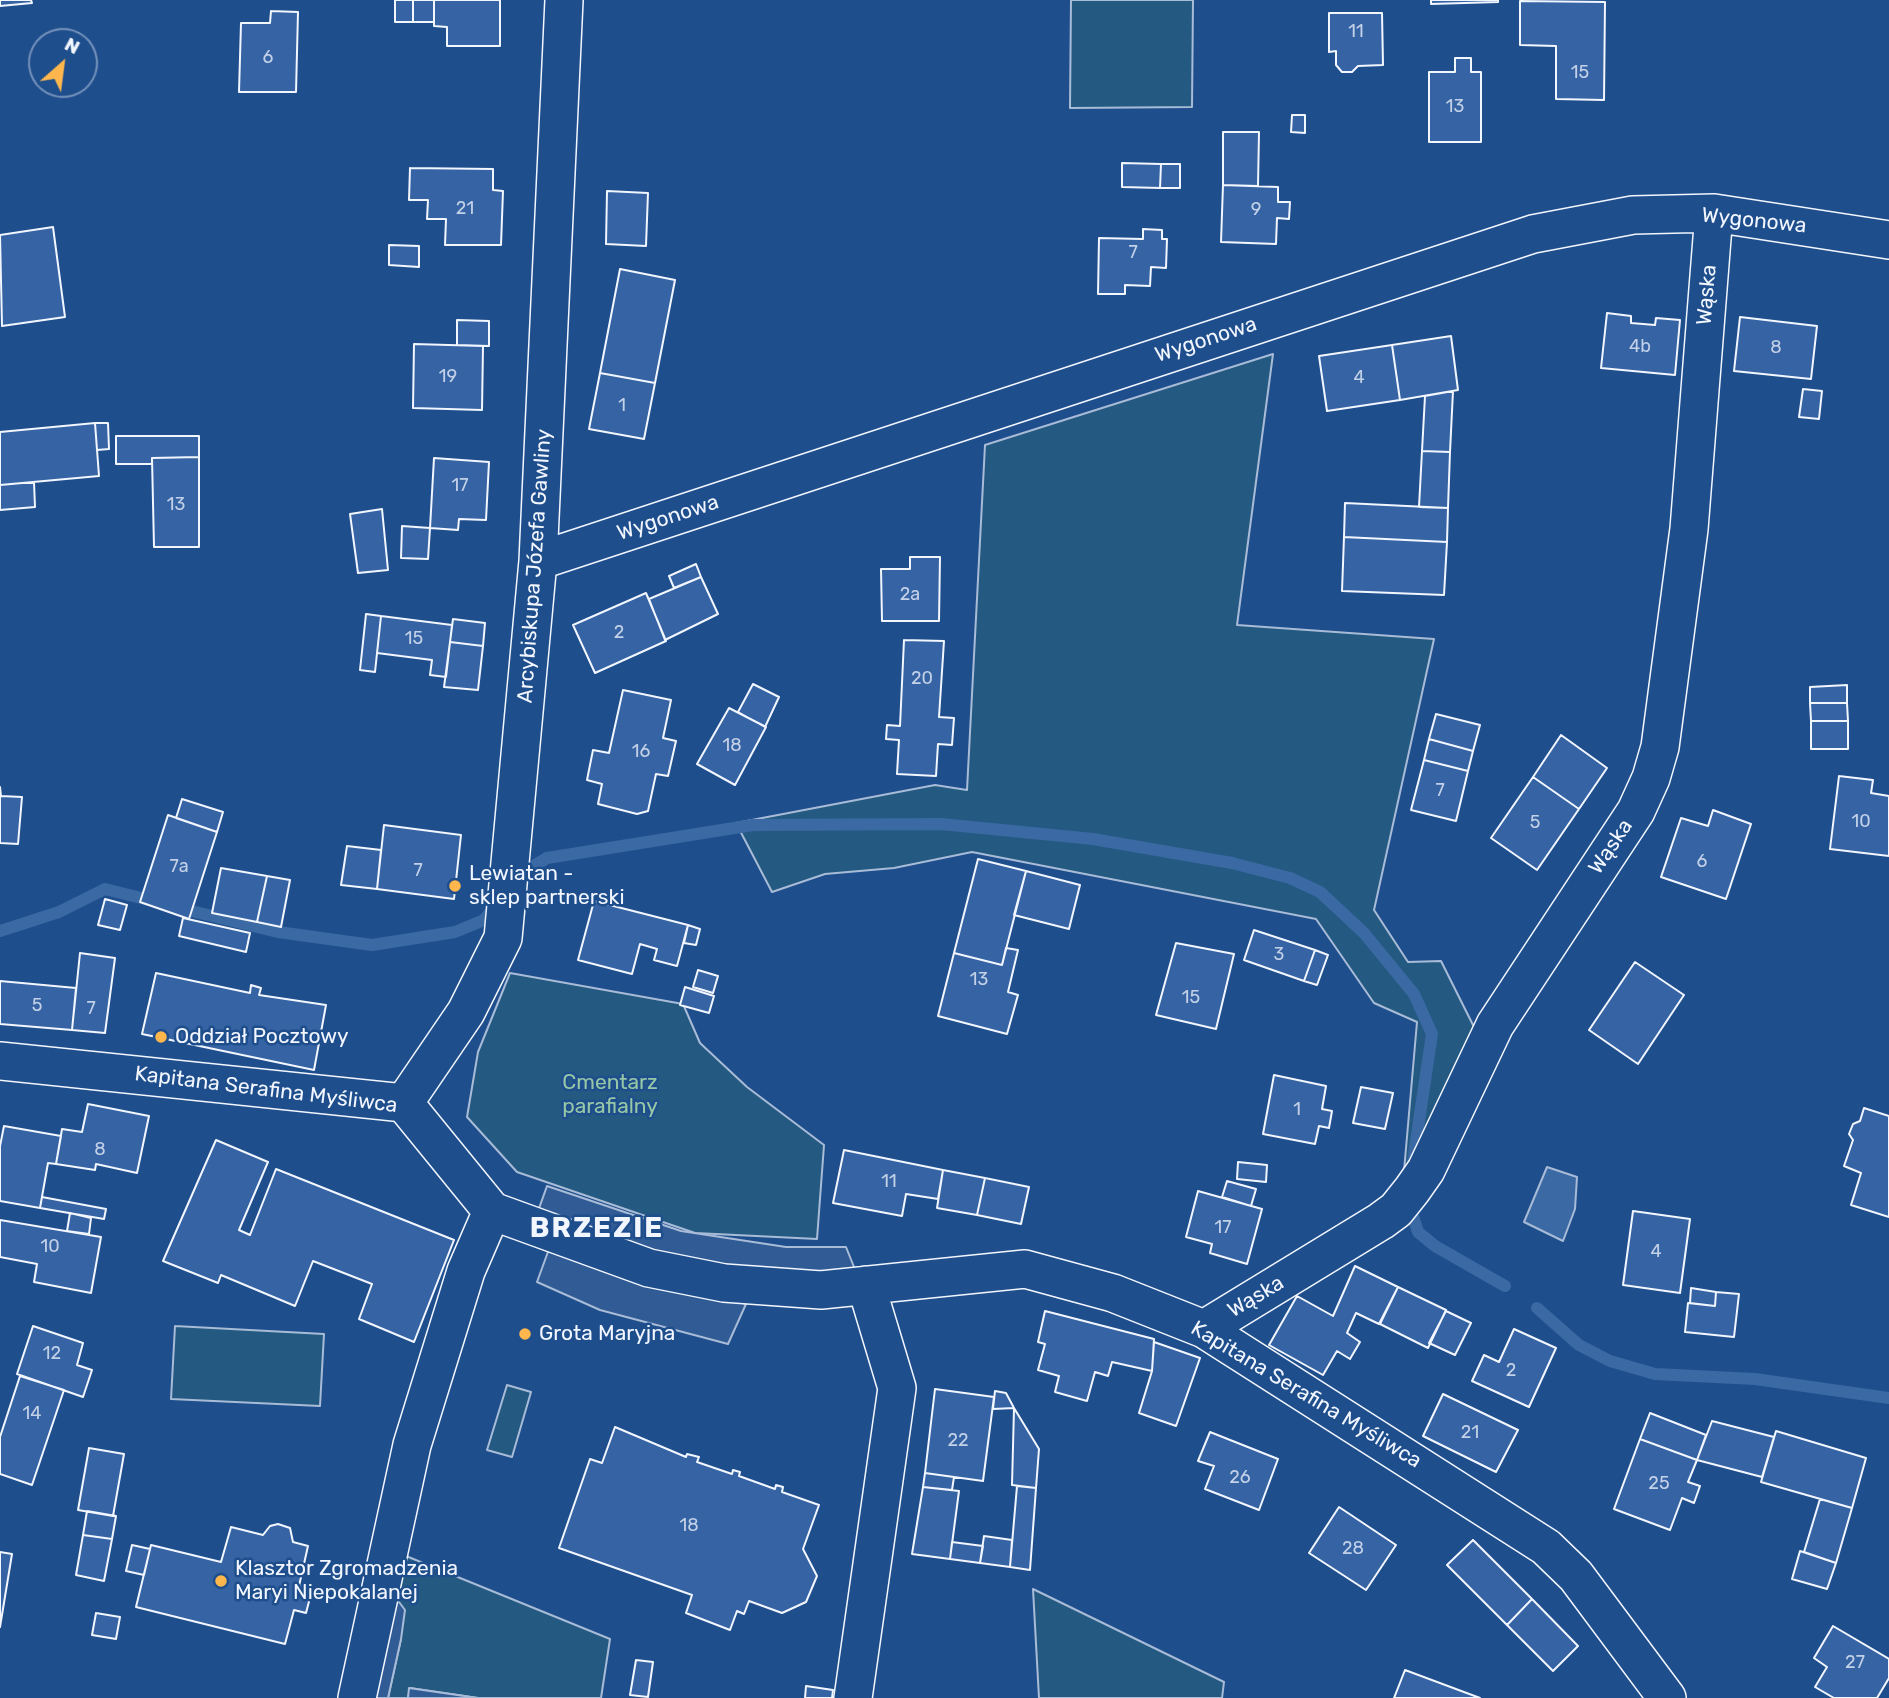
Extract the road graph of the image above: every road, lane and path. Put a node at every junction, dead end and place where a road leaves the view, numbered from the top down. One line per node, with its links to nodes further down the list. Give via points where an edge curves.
1 (564, 0): 4 (street, Arcybiskupa Józefa Gawliny)
2 (1714, 213): 3 (street, Wygonowa); 4 (street, Wygonowa, via 1633,215 1533,234); 9 (street, Wąska, via 1689,529 1662,736 1636,811 1496,1025 1426,1170 1396,1210)
3 (1889, 240)
4 (538, 561): 6 (street, Arcybiskupa Józefa Gawliny, via 503,938 466,1012)
5 (0, 1061): 6 (street, Kapitana Serafina Myśliwca)
6 (404, 1103): 7 (street, Kapitana Serafina Myśliwca)
7 (492, 1211): 8 (street, Kapitana Serafina Myśliwca, via 649,1268 769,1288 821,1290); 10 (street, via 466,1271 412,1445)
8 (866, 1285): 9 (street, Kapitana Serafina Myśliwca, via 1026,1269 1113,1293); 11 (street, via 897,1388)
9 (1203, 1329): 12 (street, Kapitana Serafina Myśliwca, via 1546,1547 1576,1576)
10 (357, 1698)
11 (853, 1698)
12 (1667, 1698)

